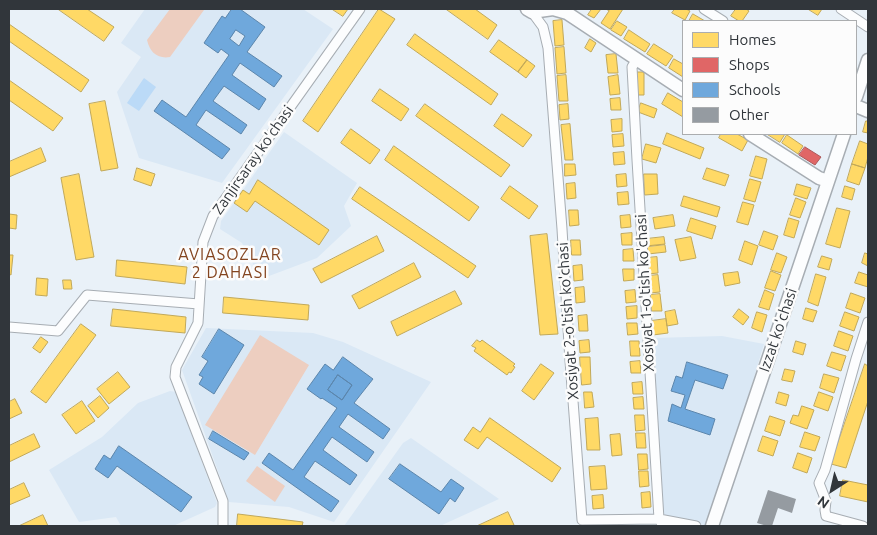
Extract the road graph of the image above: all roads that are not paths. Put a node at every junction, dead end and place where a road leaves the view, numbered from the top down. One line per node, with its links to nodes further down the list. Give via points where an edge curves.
1 (360, 9): 17 (street, Zanjirsaray ko'chasi, via 213,216 203,242)
2 (704, 9): 6 (street)
3 (841, 9): 7 (street)
4 (530, 10): 5 (main road); 20 (street, Xosiyat 2-o'tish ko'chasi, via 543,27 548,48 582,520)
5 (564, 11): 8 (main road)
6 (721, 20)
7 (868, 27)
8 (637, 59): 10 (main road); 20 (street, Xosiyat 1-o'tish ko'chasi, via 632,67)
9 (868, 60): 11 (main road)
10 (682, 89)
11 (857, 94)
12 (857, 106): 13 (main road)
13 (868, 112)
14 (752, 135): 16 (main road)
15 (844, 135): 16 (main road, Izzat ko'chasi)
16 (828, 181): 23 (main road, Izzat ko'chasi)
17 (199, 304): 19 (street, via 87,295 58,331); 21 (street, Zanjirsaray ko'chasi, via 198,323 176,367 175,377 223,501)
18 (868, 322): 24 (street, via 820,483 826,501 826,516)
19 (9, 327)
20 (661, 522): 22 (street, Xosiyat 2-o'tish ko'chasi)
21 (222, 526)
22 (696, 526)
23 (712, 526)
24 (863, 526)

